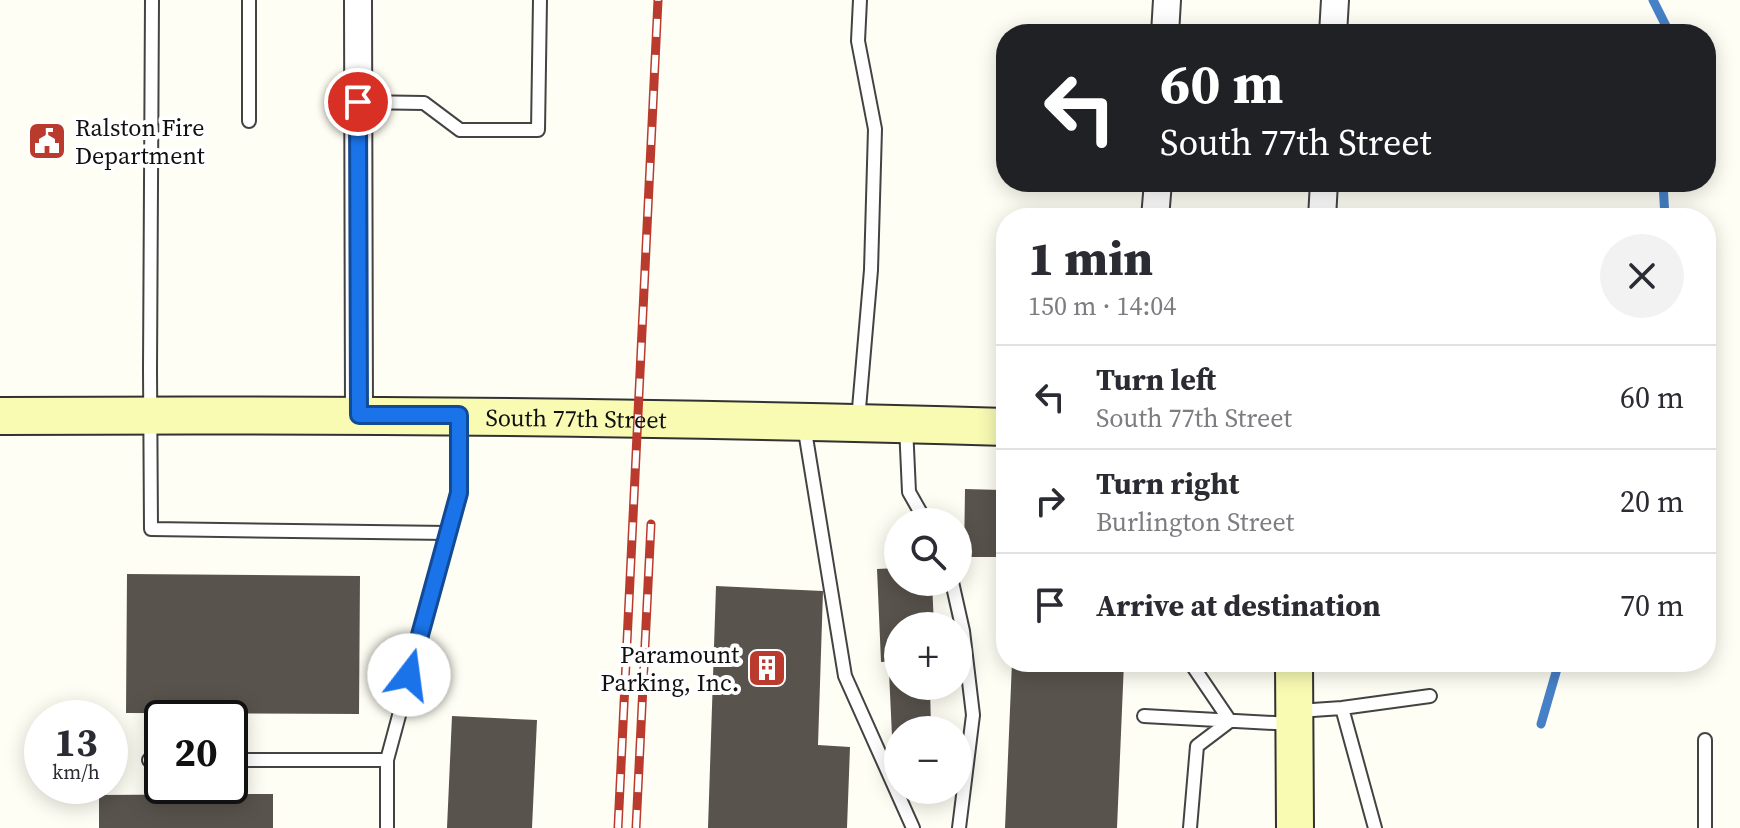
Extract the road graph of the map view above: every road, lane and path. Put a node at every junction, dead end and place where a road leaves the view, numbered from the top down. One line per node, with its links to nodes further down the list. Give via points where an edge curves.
1 (152, 0): 12 (lane)
2 (249, 0): 11 (lane)
3 (358, 0): 10 (street)
4 (540, 0): 10 (lane, via 538,130 460,130 424,103)
5 (860, 0): 17 (lane, via 858,41 875,129 871,270)
6 (1167, 0): 8 (street)
7 (1335, 0): 9 (street)
8 (1166, 24)
9 (1334, 24)
10 (358, 102): 13 (street)
11 (249, 121)
12 (150, 415): 13 (street, South 77th Street); 15 (street, South 77th Street); 21 (lane, via 151,529)
13 (359, 415): 14 (street, South 77th Street)
14 (459, 415): 16 (street, South 77th Street); 21 (lane, via 459,493)
15 (0, 416)
16 (803, 422): 17 (street, South 77th Street); 34 (lane, via 845,676)
17 (857, 423): 18 (street, South 77th Street)
18 (906, 424): 19 (street, South 77th Street); 20 (lane, via 909,492)
19 (996, 427)
20 (918, 508)
21 (448, 533): 32 (lane)
22 (955, 596): 35 (lane, via 973,715)
23 (1197, 672): 29 (lane)
24 (1294, 672): 28 (street)
25 (1430, 696): 26 (lane)
26 (1342, 708): 28 (lane); 38 (lane)
27 (1144, 716): 29 (lane)
28 (1294, 718): 29 (lane); 37 (street)
29 (1230, 721): 36 (lane, via 1197,746)
30 (1705, 740): 39 (lane)
31 (248, 760): 32 (lane)
32 (387, 760): 33 (lane)
33 (387, 828)
34 (913, 828)
35 (959, 828)
36 (1190, 828)
37 (1295, 828)
38 (1375, 828)
39 (1705, 828)

